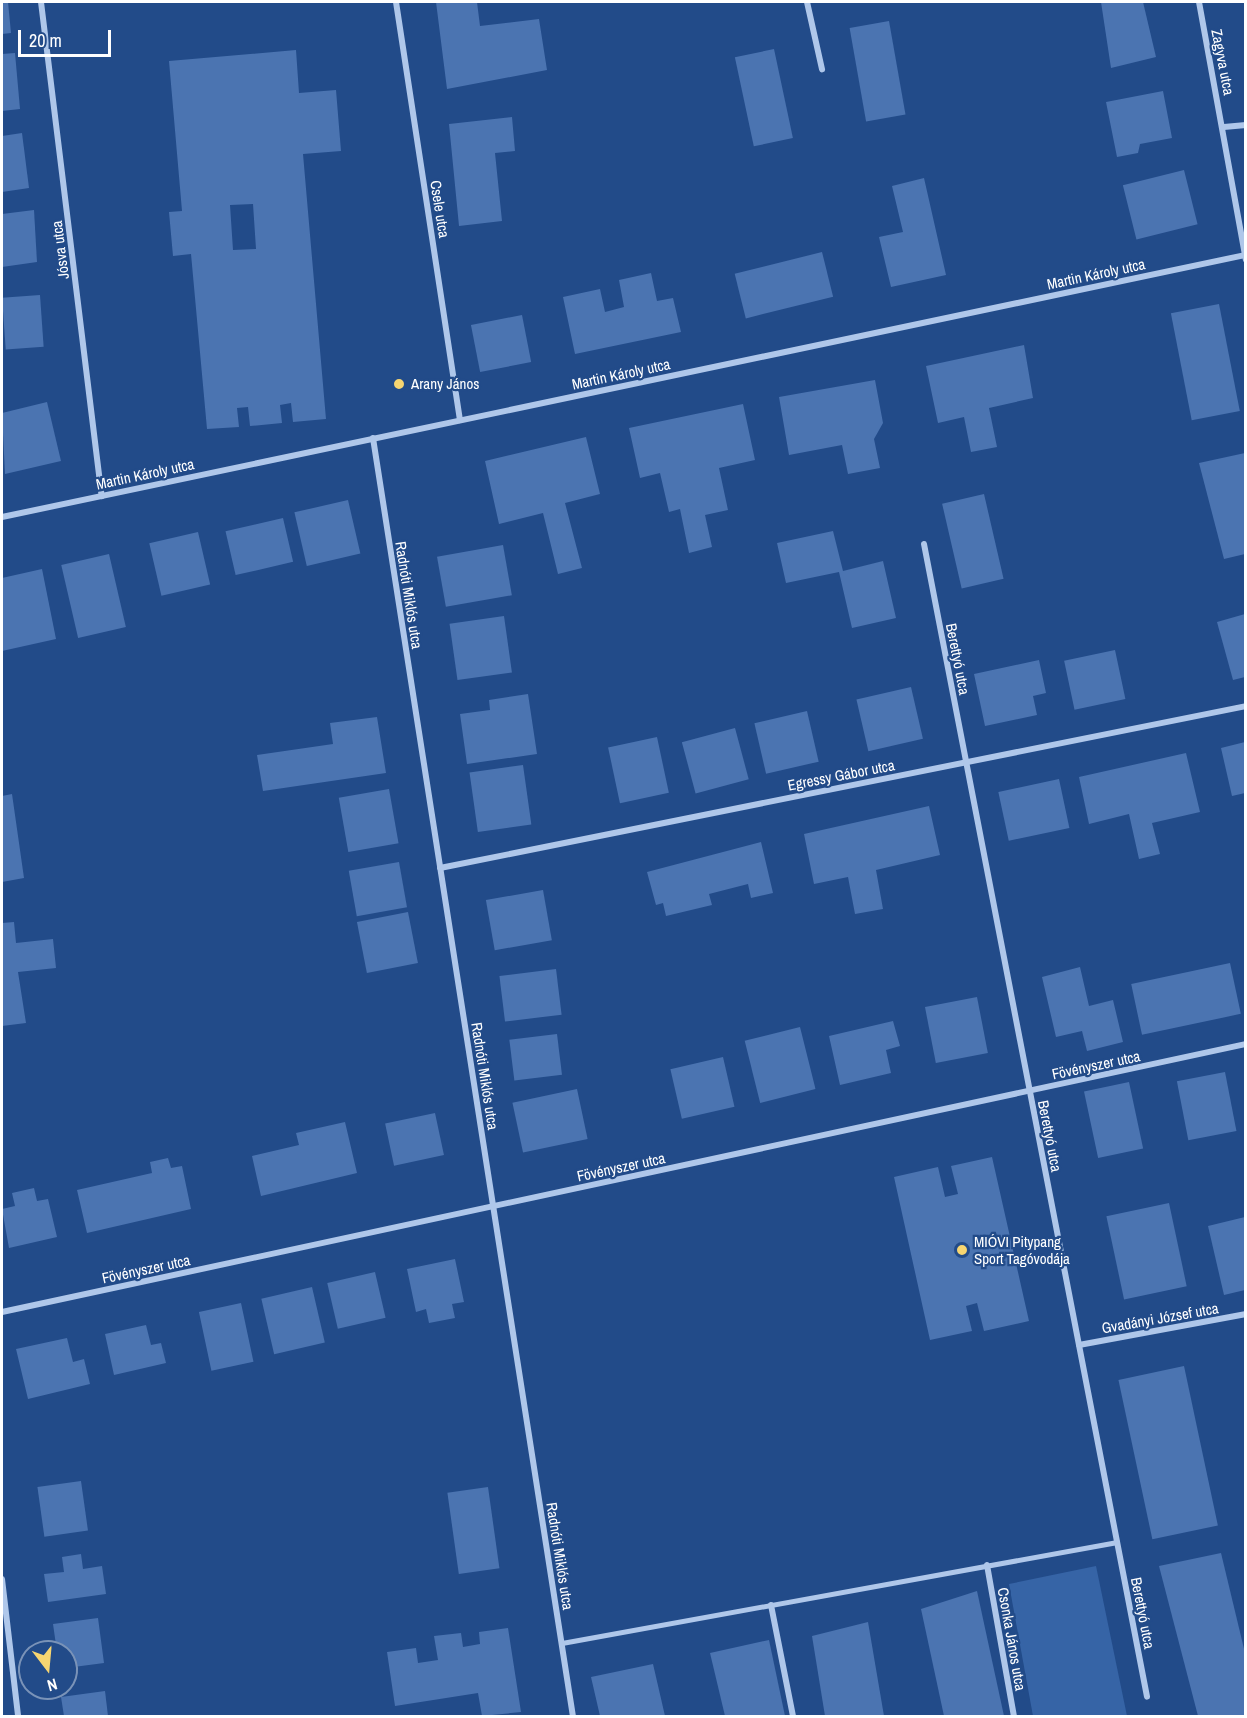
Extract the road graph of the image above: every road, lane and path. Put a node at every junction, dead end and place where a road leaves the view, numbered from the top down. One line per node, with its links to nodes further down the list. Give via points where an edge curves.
1 (41, 2): 11 (street, Jósva utca)
2 (396, 2): 9 (street, Csele utca)
3 (807, 2): 5 (street)
4 (1199, 2): 7 (street, Zagyva utca)
5 (822, 69)
6 (1245, 124): 7 (street)
7 (1224, 127): 8 (street, Zagyva utca)
8 (1245, 257): 9 (street, Martin Károly utca)
9 (460, 420): 10 (street, Martin Károly utca)
10 (373, 438): 11 (street, Martin Károly utca); 16 (street, Radnóti Miklós utca)
11 (102, 496): 12 (street, Martin Károly utca)
12 (2, 517)
13 (924, 544): 15 (street, Berettyó utca)
14 (1245, 706): 15 (street, Egressy Gábor utca)
15 (966, 762): 16 (street, Egressy Gábor utca); 18 (street, Berettyó utca)
16 (440, 868): 19 (street, Radnóti Miklós utca)
17 (1245, 1044): 18 (street, Fövényszer utca)
18 (1030, 1092): 19 (street, Fövényszer utca); 22 (street, Berettyó utca)
19 (494, 1207): 20 (street, Fövényszer utca); 27 (street, Radnóti Miklós utca)
20 (2, 1312)
21 (1245, 1314): 22 (street, Gvadányi József utca)
22 (1079, 1345): 23 (street, Berettyó utca)
23 (1117, 1542): 24 (lane); 28 (street, Berettyó utca)
24 (987, 1565): 26 (lane); 32 (street, Csonka János utca)
25 (2, 1579): 29 (street)
26 (771, 1605): 27 (lane); 31 (street)
27 (562, 1644): 30 (street, Radnóti Miklós utca)
28 (1147, 1697)
29 (18, 1716)
30 (573, 1716)
31 (793, 1716)
32 (1014, 1716)

